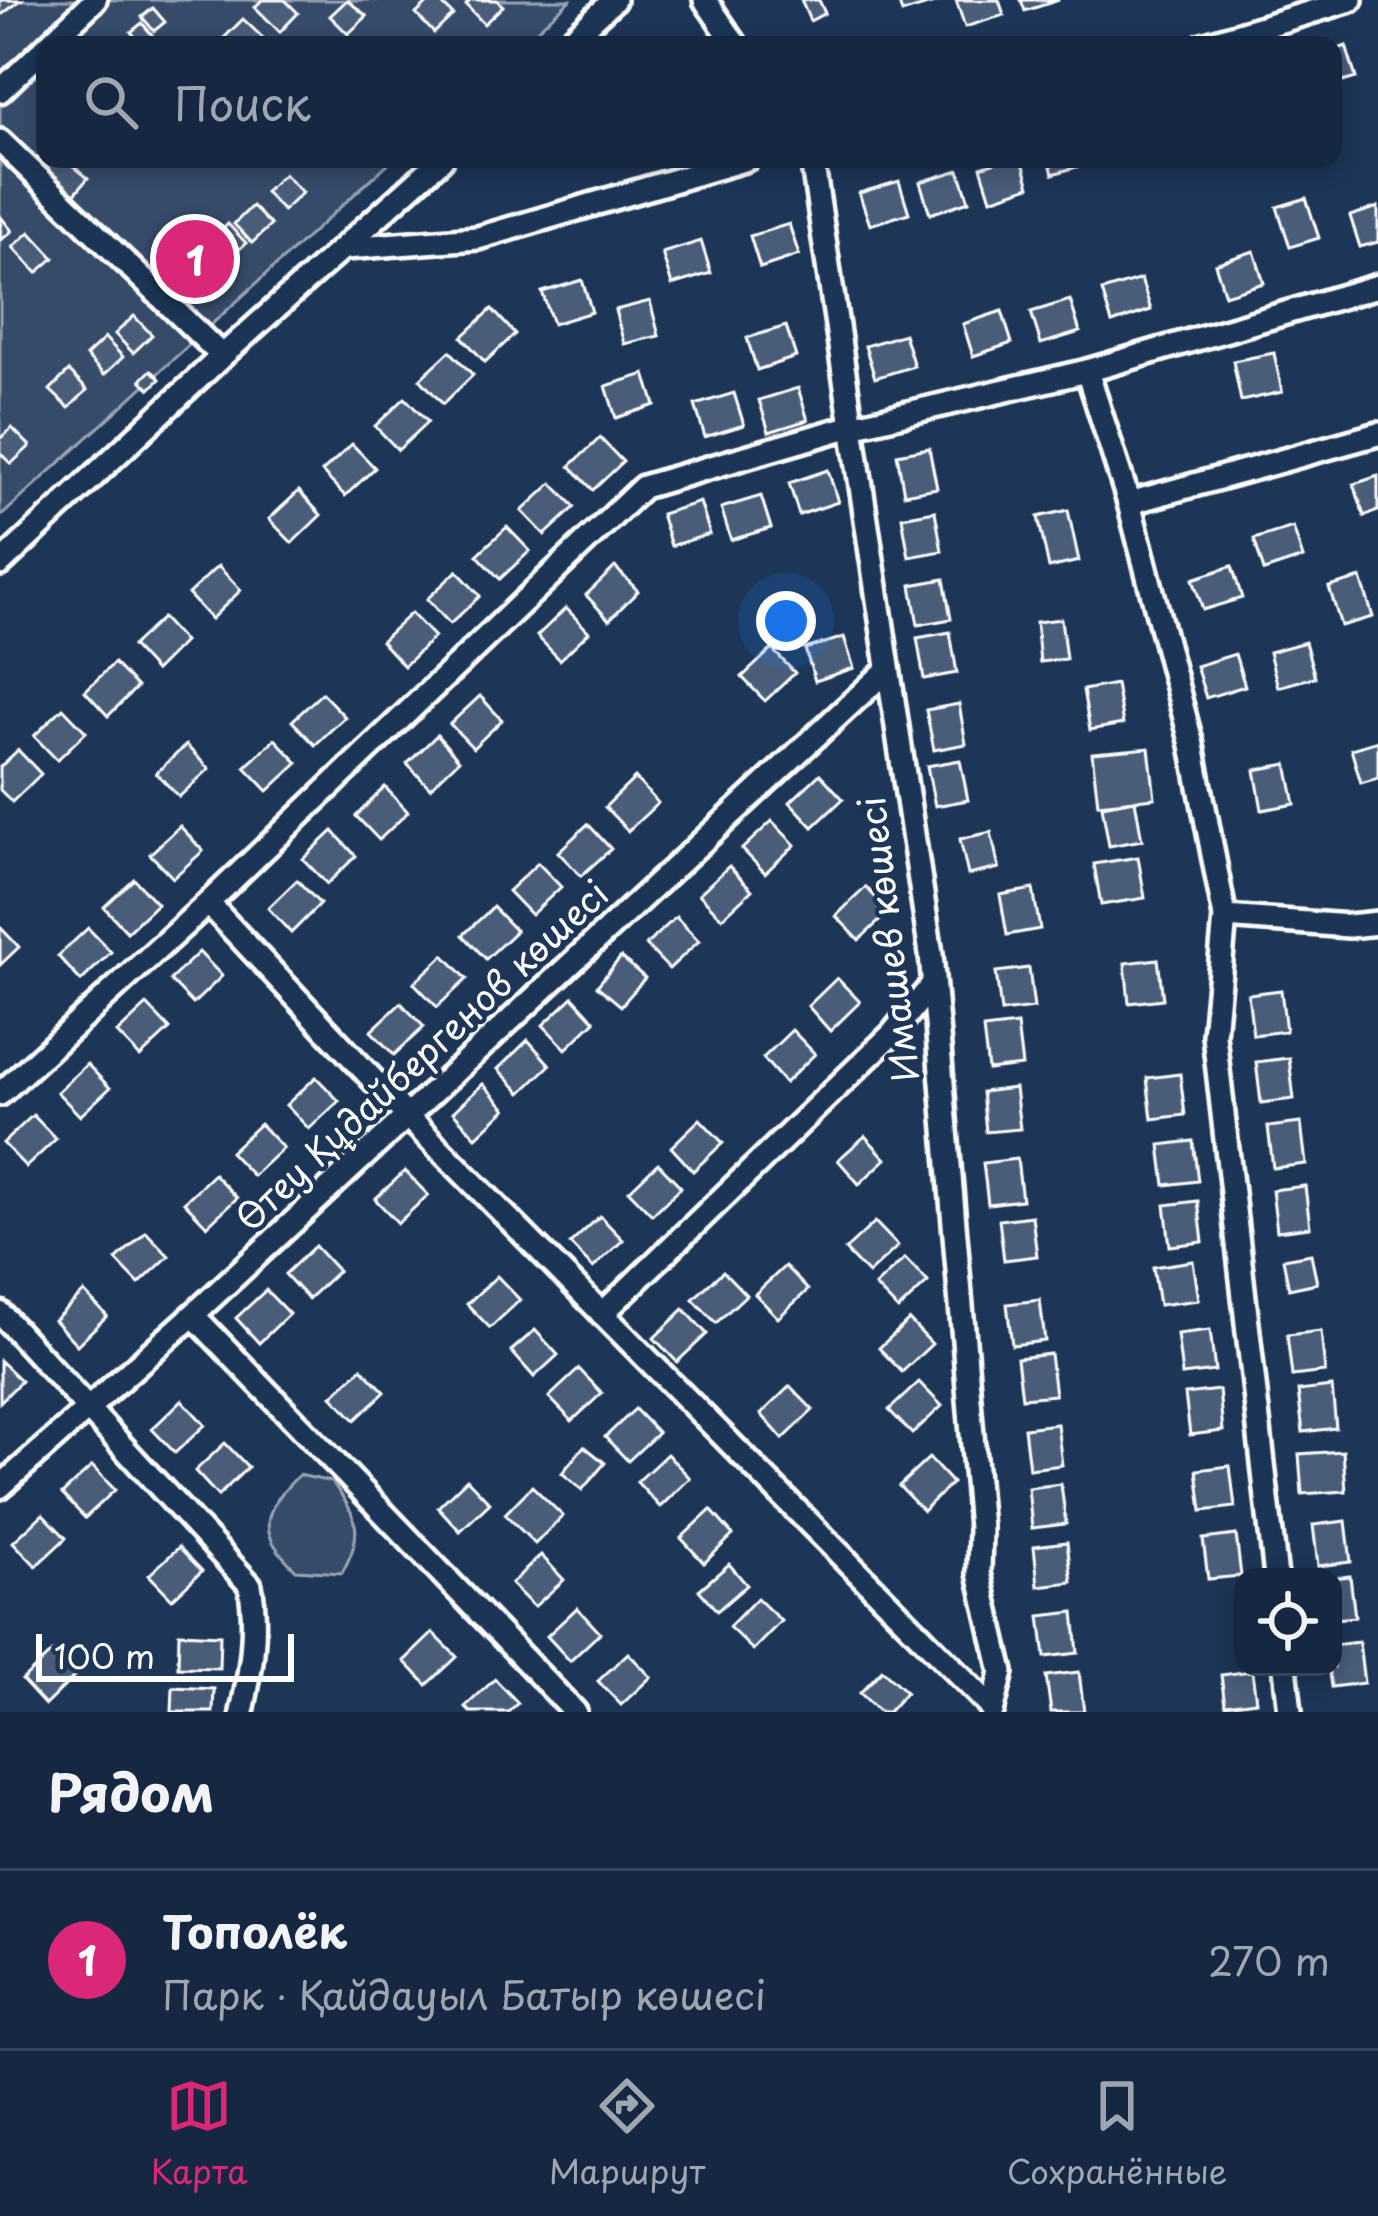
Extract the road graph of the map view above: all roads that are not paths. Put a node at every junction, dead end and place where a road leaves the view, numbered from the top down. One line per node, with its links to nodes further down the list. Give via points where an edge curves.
1 (95, 0): 5 (street)
2 (614, 0): 6 (street)
3 (705, 0): 7 (street)
4 (1351, 0): 8 (street)
5 (57, 36)
6 (575, 36)
7 (730, 36)
8 (1232, 36)
9 (36, 56): 10 (street)
10 (0, 91)
11 (0, 142): 17 (street)
12 (432, 168): 15 (street)
13 (716, 168): 15 (street, via 478,238)
14 (814, 168): 19 (street, Имашев көшесі)
15 (345, 248): 17 (street)
16 (1378, 286): 18 (street)
17 (222, 356): 22 (street)
18 (1087, 371): 19 (street); 21 (street)
19 (852, 426): 23 (street, Имашев көшесі); 24 (street, via 643,487)
20 (1378, 434): 21 (street)
21 (1129, 503): 25 (street, via 1192,745)
22 (0, 564)
23 (886, 670): 27 (street, Имашев көшесі); 29 (street, Өтеу Құдайбергенов көшесі)
24 (208, 903): 28 (street); 29 (street)
25 (1225, 917): 26 (street); 35 (street, via 1214,1035)
26 (1378, 922)
27 (932, 986): 31 (street); 38 (street, Имашев көшесі, via 979,1573 1002,1672)
28 (0, 1094)
29 (407, 1116): 31 (street); 32 (street, Өтеу Құдайбергенов көшесі)
30 (0, 1313): 33 (street)
31 (602, 1314): 38 (street)
32 (193, 1315): 33 (street, Өтеу Құдайбергенов көшесі); 37 (street)
33 (89, 1407): 34 (street, Өтеу Құдайбергенов көшесі); 39 (street, via 250,1585 255,1615)
34 (0, 1487)
35 (1275, 1568)
36 (1286, 1676): 40 (street)
37 (564, 1708)
38 (993, 1710)
39 (242, 1712)
40 (1290, 1712)

